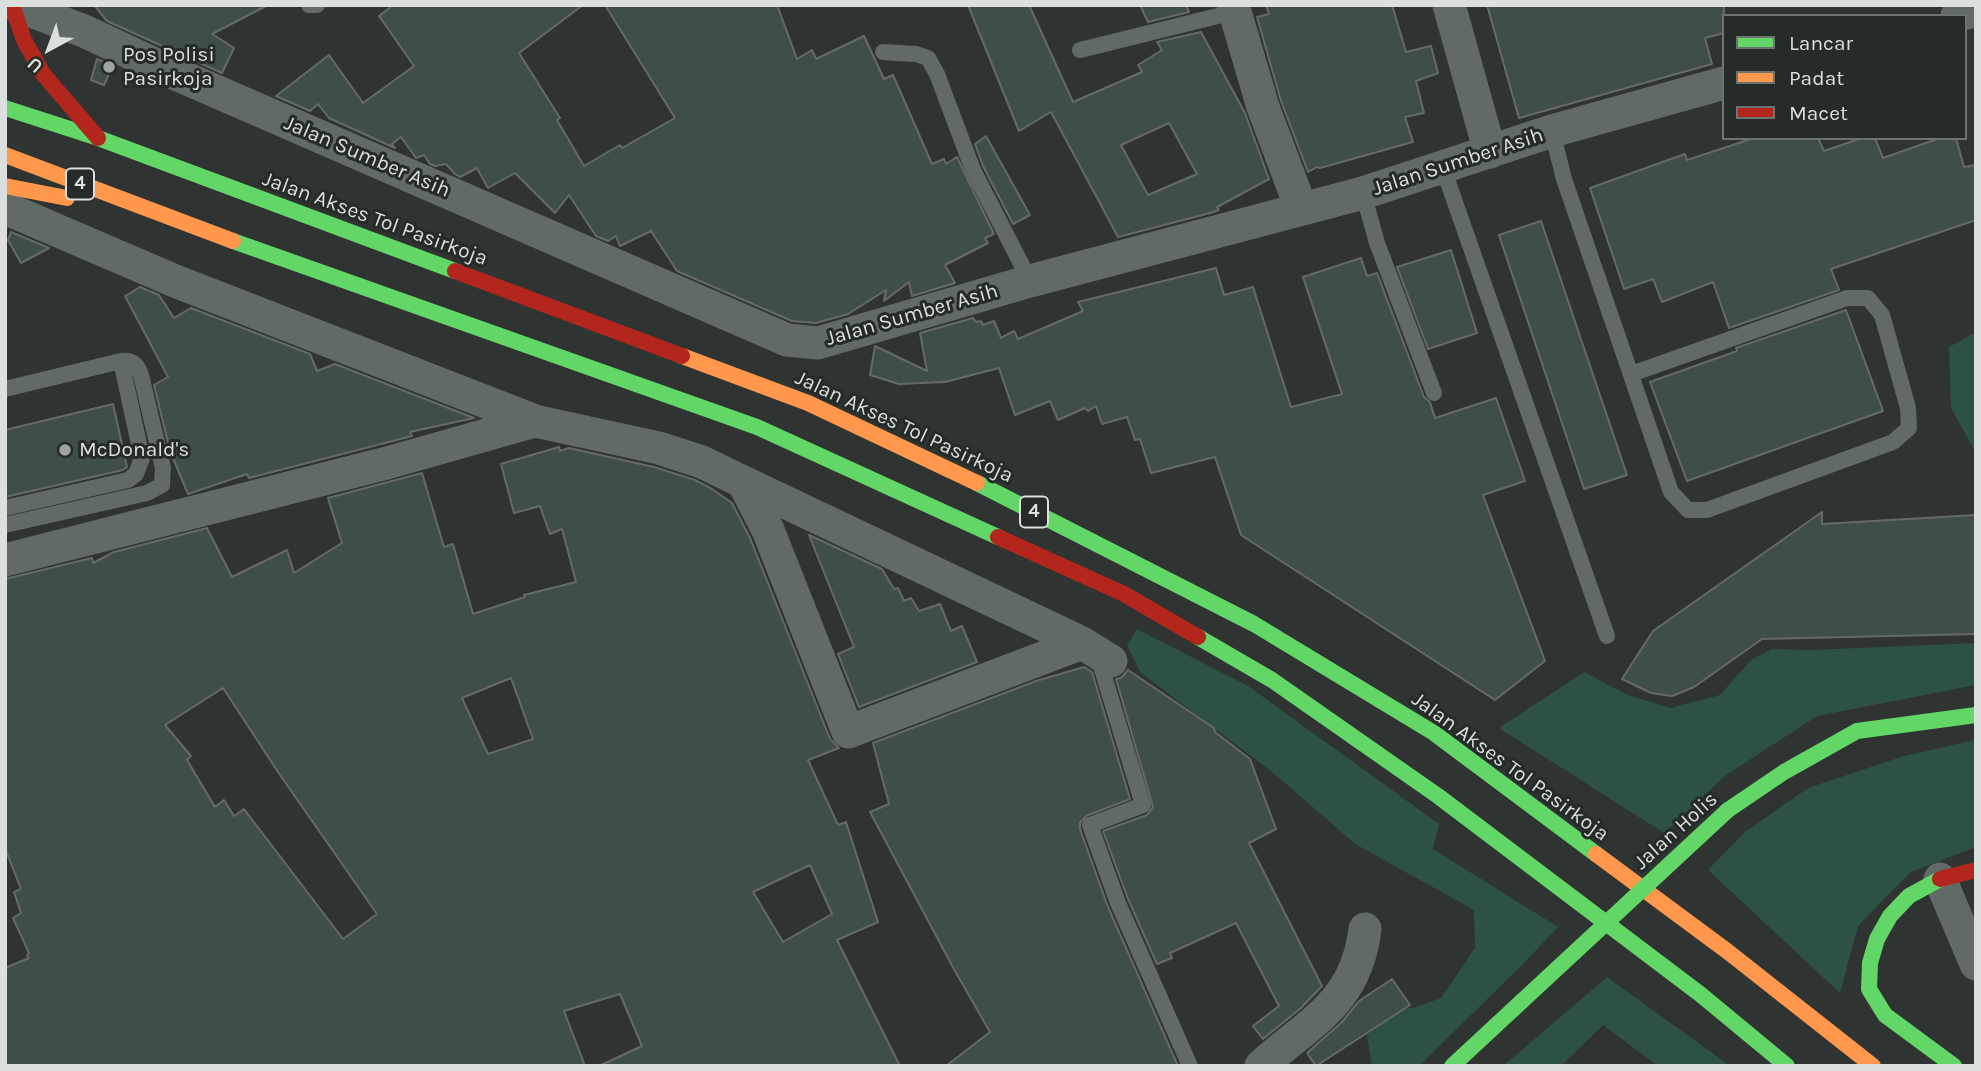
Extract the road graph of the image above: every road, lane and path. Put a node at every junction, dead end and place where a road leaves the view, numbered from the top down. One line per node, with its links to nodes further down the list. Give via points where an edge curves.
1 (14, 5): 11 (main road, via 24,40 43,74); 20 (street, Jalan Sumber Asih, via 787,340 818,343)
2 (309, 5): 3 (lane)
3 (317, 5)
4 (1448, 5): 12 (street)
5 (1234, 9): 7 (lane); 17 (street, via 1263,107)
6 (883, 51): 20 (lane, via 928,58 972,170)
7 (1080, 51)
8 (1722, 84): 10 (street, Jalan Sumber Asih)
9 (5, 108): 11 (main road, Jalan Akses Tol Pasirkoja / 4)
10 (1552, 131): 12 (street, Jalan Sumber Asih); 22 (lane)
11 (98, 138): 41 (main road, Jalan Akses Tol Pasirkoja / 4, via 808,403 1254,624 1434,733)
12 (1490, 152): 14 (street, Jalan Sumber Asih)
13 (5, 155): 19 (main road, 4)
14 (1443, 168): 16 (street, Jalan Sumber Asih); 30 (lane)
15 (5, 186): 19 (main road)
16 (1363, 193): 17 (street, Jalan Sumber Asih); 24 (lane, via 1377,243)
17 (1301, 208): 20 (street, Jalan Sumber Asih)
18 (5, 211): 25 (street)
19 (155, 213): 40 (main road, 4, via 757,427 1124,594 1272,680 1438,796 1700,994)
20 (1030, 281)
21 (121, 361): 23 (lane); 27 (lane, via 142,458 136,474 128,480); 28 (lane, via 135,363 141,374 163,468 162,485 147,493)
22 (1631, 374): 22 (lane, via 1671,492 1688,510 1707,510 1869,451 1893,442 1909,428 1908,408 1882,315 1868,298 1847,298)
23 (5, 389)
24 (1434, 393)
25 (535, 421): 26 (street, via 660,448); 29 (street)
26 (743, 482): 31 (street); 31 (street, via 768,530 848,732)
27 (5, 509)
28 (5, 525)
29 (5, 560)
30 (1607, 636)
31 (1097, 652): 37 (lane, via 1143,805 1090,825 1118,903)
32 (1976, 715): 39 (main road, Jalan Holis, bridge, via 1857,732 1794,766 1728,810)
33 (1976, 870): 34 (main road)
34 (1940, 879): 36 (street); 42 (main road, via 1909,896 1890,916 1870,963 1869,989 1885,1015)
35 (1365, 929): 38 (street, via 1354,975 1337,1001)
36 (1976, 964)
37 (1190, 1066)
38 (1261, 1066)
39 (1452, 1066)
40 (1787, 1066)
41 (1873, 1066)
42 (1954, 1066)

